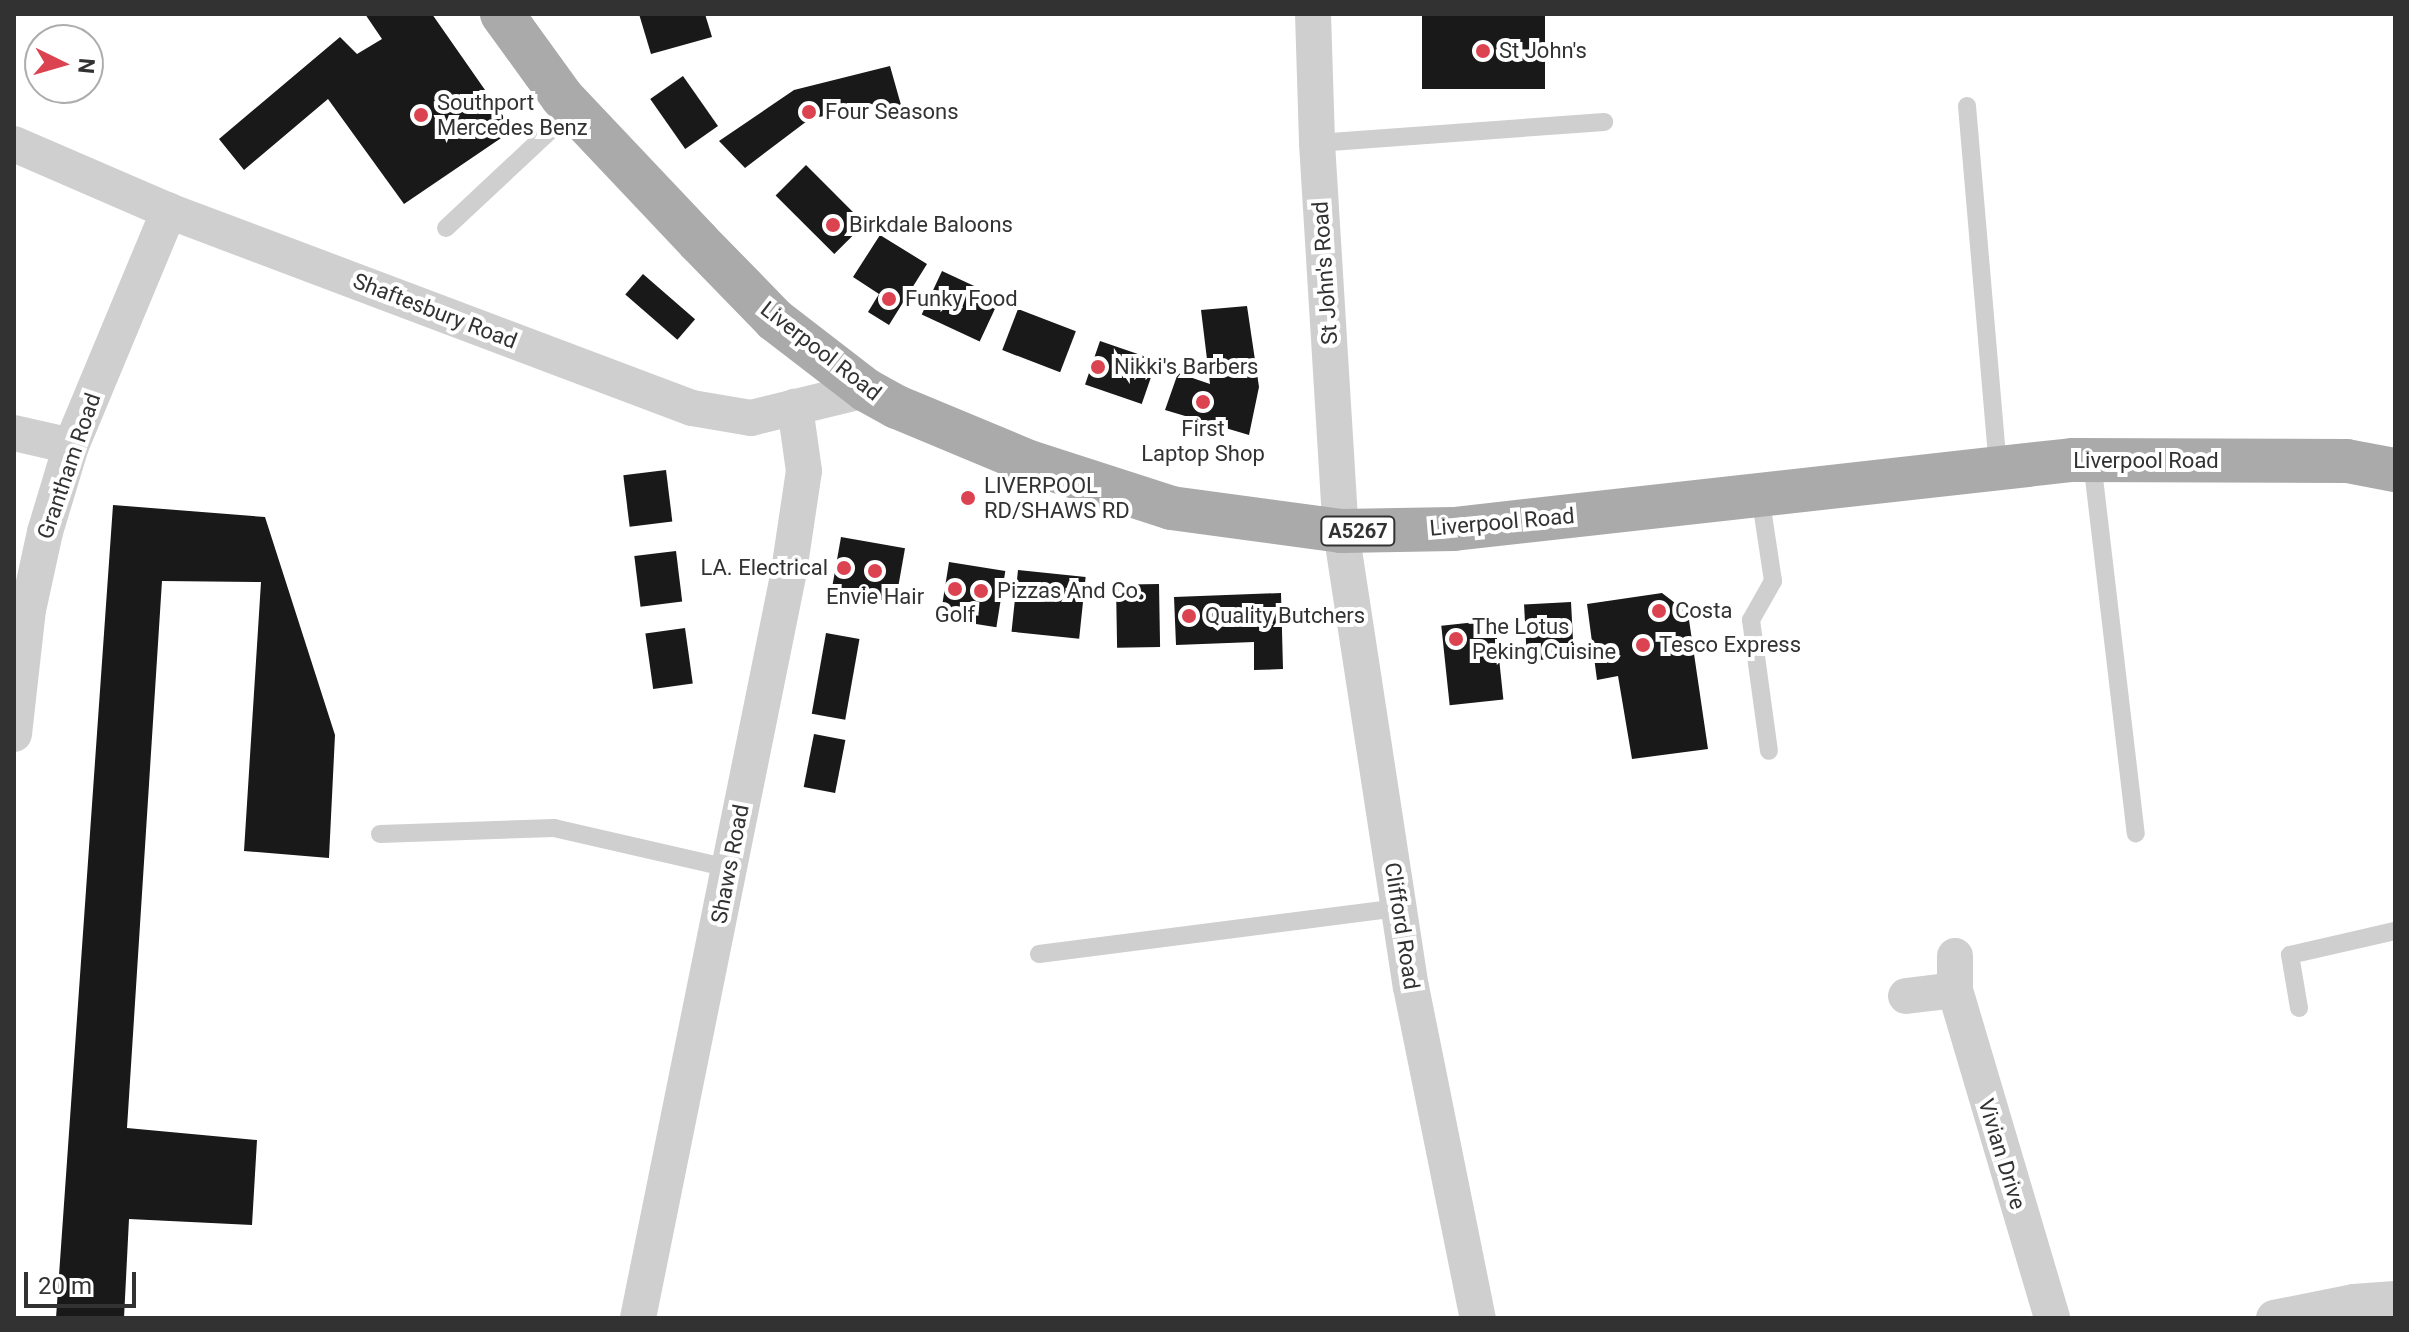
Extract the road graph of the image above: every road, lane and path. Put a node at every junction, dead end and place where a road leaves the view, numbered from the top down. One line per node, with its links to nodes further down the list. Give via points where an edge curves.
1 (502, 14): 4 (main road, Liverpool Road / A5267)
2 (1313, 14): 6 (street, St John's Road)
3 (1967, 106): 15 (lane)
4 (573, 109): 9 (lane); 10 (main road, Liverpool Road / A5267, via 775,320)
5 (1604, 122): 6 (lane)
6 (1317, 143): 18 (street, St John's Road)
7 (14, 144): 8 (street, Shaftesbury Road)
8 (169, 211): 11 (street, Shaftesbury Road, via 692,408 751,418); 13 (street, Grantham Road)
9 (446, 228)
10 (866, 390): 11 (street, Shaftesbury Road); 18 (main road, Liverpool Road / A5267, via 1029,462 1171,508)
11 (795, 407): 23 (street, Shaws Road, via 802,486)
12 (14, 433): 13 (street)
13 (71, 446): 19 (street, Grantham Road, via 28,610)
14 (2092, 461): 15 (main road, Liverpool Road / A5267); 16 (main road, Liverpool Road / A5267, via 2347,461); 21 (lane)
15 (1998, 469): 17 (main road, Liverpool Road / A5267)
16 (2395, 470)
17 (1760, 495): 18 (main road, Liverpool Road / A5267, via 1454,529); 20 (lane, via 1773,581 1751,620)
18 (1341, 531): 24 (street, Clifford Road)
19 (14, 734)
20 (1769, 751)
21 (2136, 833)
22 (380, 834): 23 (lane, via 554,828)
23 (729, 868): 30 (street, Shaws Road)
24 (1399, 908): 26 (lane); 31 (street, Clifford Road)
25 (2395, 931): 28 (lane, via 2290,955)
26 (1039, 954)
27 (1906, 996): 32 (street, Vivian Drive, via 1955,973)
28 (2299, 1008)
29 (2395, 1299): 33 (street)
30 (638, 1318)
31 (1478, 1318)
32 (2052, 1318)
33 (2274, 1318)

